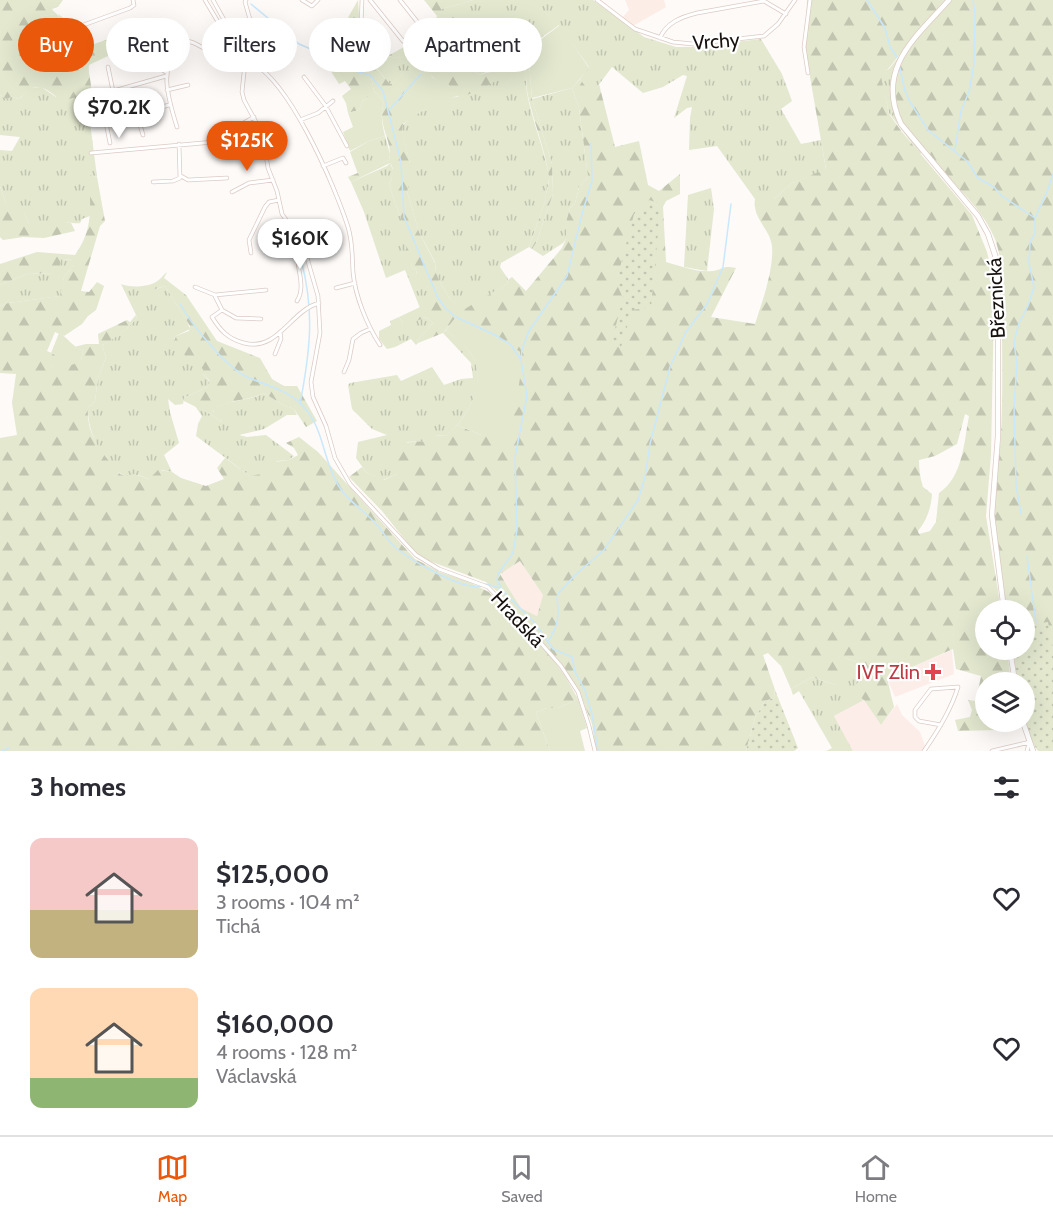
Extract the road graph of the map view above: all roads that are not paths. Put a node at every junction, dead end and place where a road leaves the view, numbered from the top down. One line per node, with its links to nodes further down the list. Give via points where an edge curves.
1 (133, 0): 20 (street, via 130,8)
2 (205, 0): 15 (street)
3 (213, 0): 16 (street)
4 (246, 0): 17 (street)
5 (302, 0): 6 (street, via 312,6)
6 (318, 0)
7 (362, 0): 18 (street)
8 (370, 0): 22 (street)
9 (400, 0): 19 (street)
10 (597, 0): 21 (street, Vrchy, via 628,25)
11 (795, 0): 14 (street, Vrchy)
12 (810, 0): 27 (street, via 804,47)
13 (949, 0): 72 (main road, Březnická, via 902,56 891,91 901,124 978,216 996,258 998,435 991,509)
14 (786, 14): 21 (street, Vrchy, via 759,38 693,44); 21 (street, via 764,1 697,13 667,26)
15 (216, 18)
16 (223, 18)
17 (249, 18)
18 (362, 18)
19 (414, 18)
20 (94, 21)
21 (660, 38)
22 (403, 40)
23 (109, 72): 32 (street)
24 (163, 72): 28 (street)
25 (244, 72): 38 (street, via 243,97)
26 (262, 72): 39 (street, via 278,87)
27 (808, 73)
28 (166, 74): 31 (street); 32 (street)
29 (304, 76): 36 (street)
30 (188, 85): 31 (street)
31 (167, 90): 35 (street)
32 (113, 91): 33 (street)
33 (102, 94)
34 (333, 101): 36 (street)
35 (170, 105): 37 (street); 40 (street)
36 (326, 107): 39 (street); 44 (street)
37 (138, 115): 41 (street); 42 (street, via 106,123)
38 (254, 117): 43 (street, via 242,124 236,140); 50 (street)
39 (300, 120): 47 (street)
40 (177, 128)
41 (143, 135)
42 (110, 143)
43 (179, 144): 45 (street); 48 (street)
44 (347, 146)
45 (91, 153)
46 (346, 163): 47 (street, via 343,158)
47 (323, 166): 58 (street, via 348,227)
48 (181, 176): 49 (street, via 188,180); 51 (street, via 178,180)
49 (227, 178)
50 (273, 180): 52 (street, via 249,183); 53 (street)
51 (153, 182)
52 (232, 192)
53 (279, 200): 54 (street); 57 (street, via 266,204 249,240)
54 (289, 226): 55 (street); 56 (street, via 287,234)
55 (303, 244): 63 (street, via 298,256 302,291); 64 (street, Hradská)
56 (268, 247)
57 (251, 253)
58 (355, 283): 60 (street); 67 (street)
59 (195, 286): 62 (street)
60 (336, 288)
61 (266, 290): 62 (street)
62 (215, 295): 65 (street)
63 (297, 301)
64 (320, 303): 68 (street); 76 (street, Hradská, via 320,342 311,389 345,478 416,555 439,569 488,587 532,633 578,692)
65 (222, 310): 66 (street, via 236,318); 68 (street, via 212,317 223,332 239,342 261,345)
66 (261, 319)
67 (370, 329): 69 (street); 71 (street, via 353,339)
68 (280, 332): 70 (street, via 282,337)
69 (380, 345)
70 (275, 354)
71 (344, 372)
72 (1002, 600)
73 (941, 725): 73 (street, via 919,721 915,710 931,689 958,687); 77 (street)
74 (1026, 732): 75 (main road)
75 (1030, 742): 79 (street); 80 (street); 81 (main road)
76 (595, 751)
77 (924, 751)
78 (992, 751): 79 (street)
79 (1001, 751)
80 (1027, 751)
81 (1033, 751)

